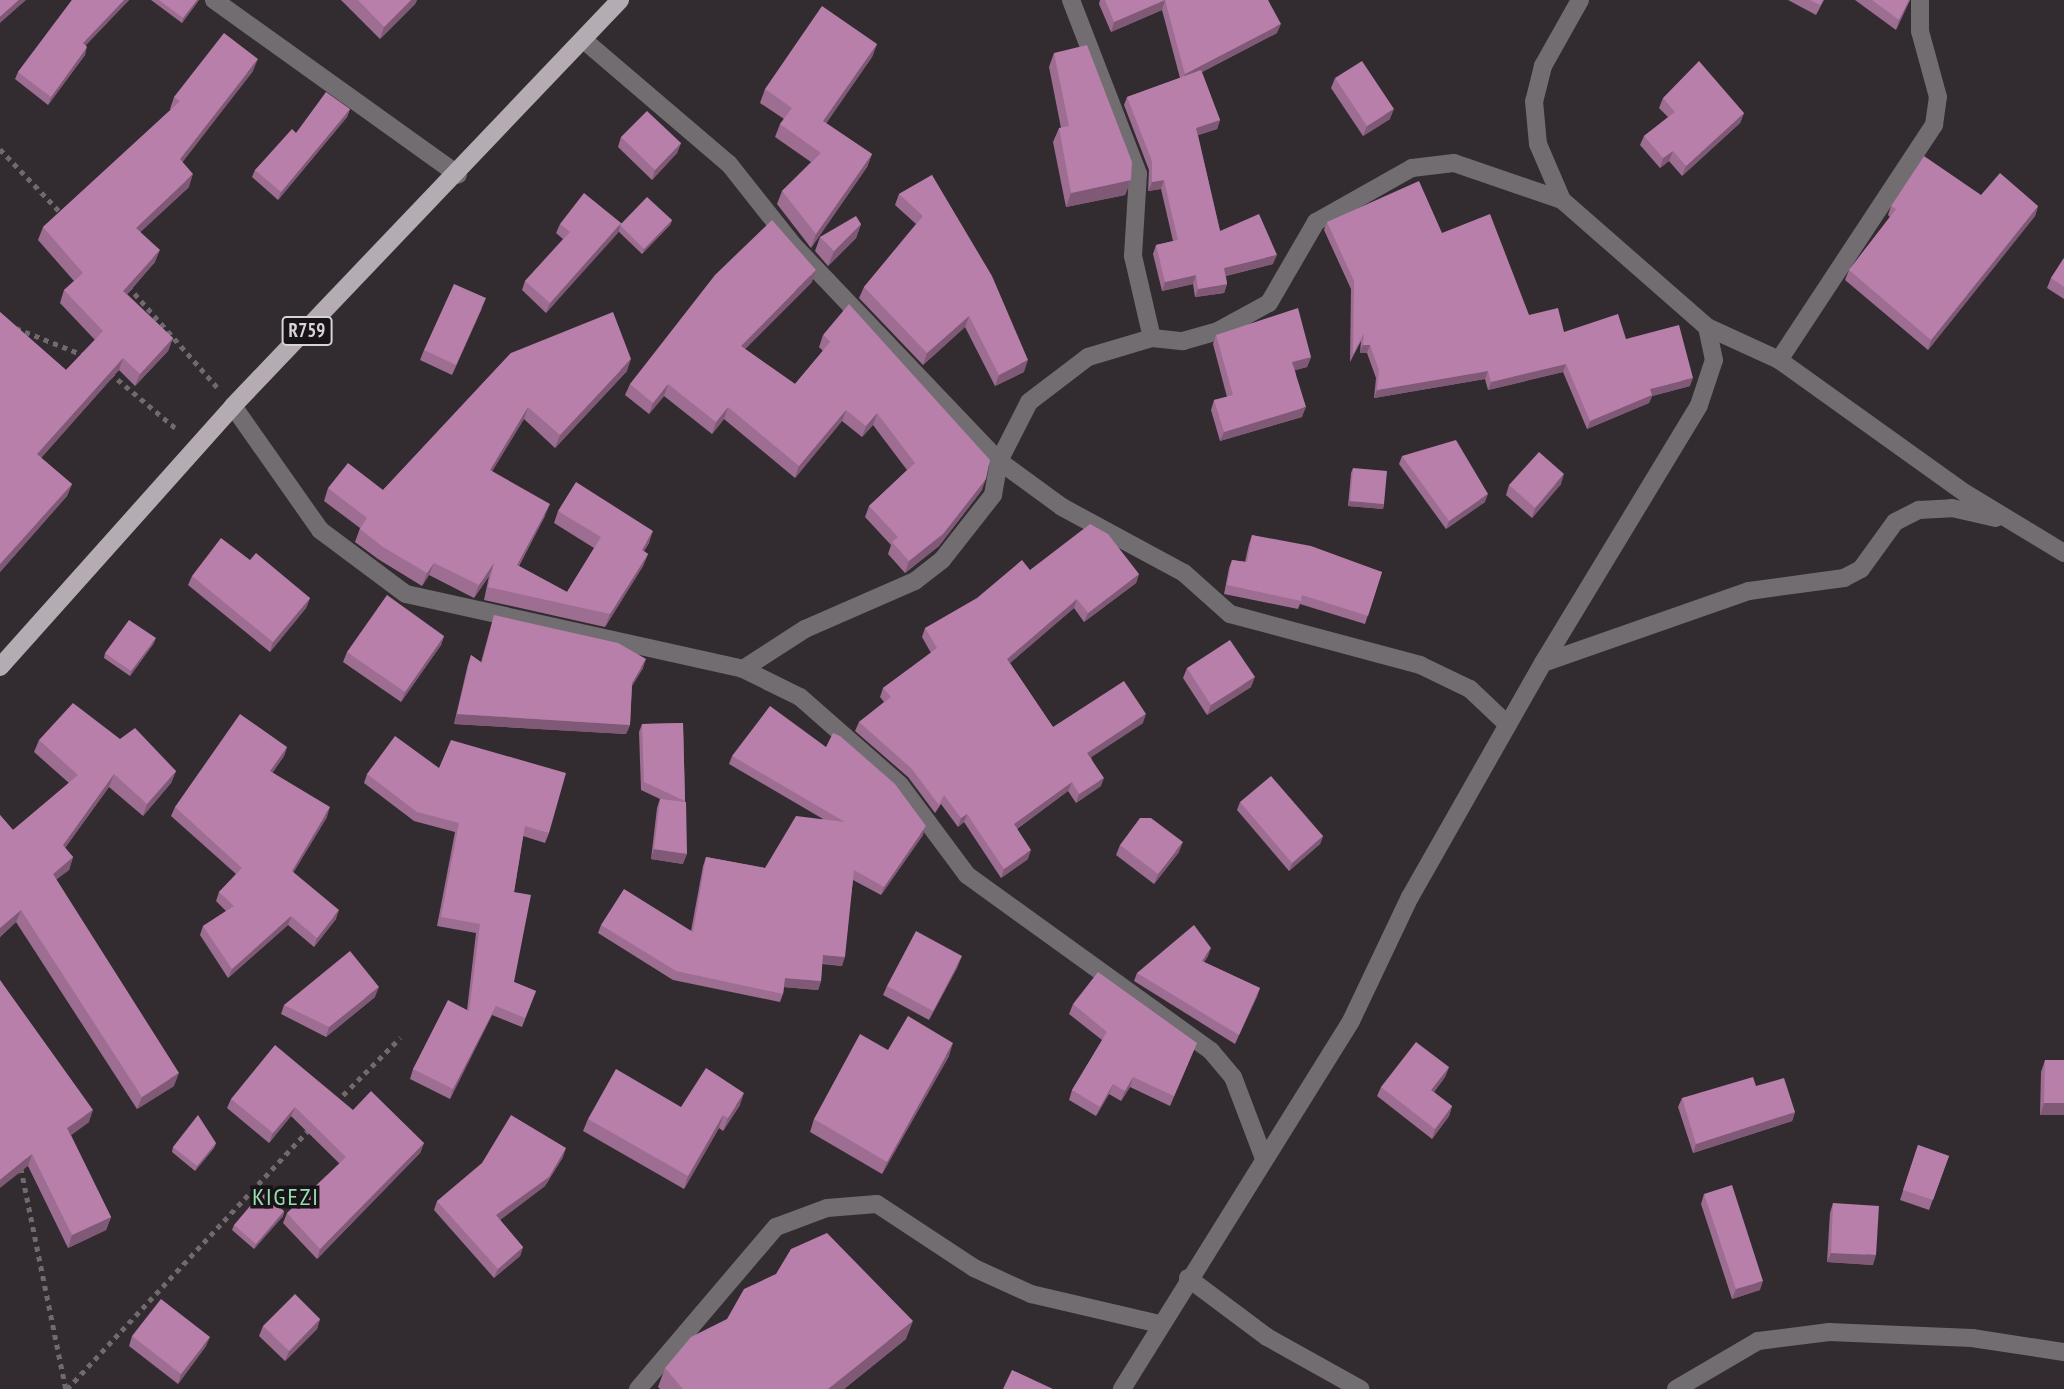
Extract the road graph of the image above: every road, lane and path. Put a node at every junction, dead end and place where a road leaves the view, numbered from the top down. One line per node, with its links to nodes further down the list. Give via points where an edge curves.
1 (214, 0): 8 (street)
2 (620, 0): 6 (main road, R759)
3 (1071, 0): 14 (street, via 1138,174 1133,256)
4 (1580, 0): 9 (street, via 1543,66 1534,101 1538,144)
5 (1920, 0): 15 (street, via 1920,31 1938,97 1934,125)
6 (586, 42): 8 (main road, R759); 20 (street, via 729,164 794,246)
7 (0, 149): 10 (path)
8 (458, 175): 18 (main road, R759)
9 (1562, 200): 13 (street); 14 (street, via 1454,163 1412,168 1316,222 1269,303 1218,331 1183,341)
10 (73, 227)
11 (118, 275): 18 (path)
12 (2, 325): 16 (path, via 75,348)
13 (1707, 327): 15 (street); 23 (street, via 1714,360 1699,405)
14 (1152, 338): 20 (street, via 1088,357 1051,381 1029,402)
15 (1779, 360): 21 (street)
16 (96, 363)
17 (107, 371): 19 (path)
18 (233, 406): 19 (main road, R759); 25 (street, via 320,530 406,594)
19 (197, 447): 24 (main road, R759)
20 (999, 461): 25 (street, via 992,495 942,560 915,581 805,629); 26 (street, via 1062,507 1184,573 1230,614 1420,665 1470,689)
21 (2011, 522): 22 (street); 23 (street, via 1952,508 1919,510 1895,522 1861,569 1844,578 1749,591)
22 (2064, 552)
23 (1543, 663): 26 (street)
24 (0, 667)
25 (743, 669): 30 (street, via 800,697 900,785 967,875 1212,1051 1233,1077)
26 (1508, 725): 30 (street, via 1391,932 1351,1021)
27 (400, 1038): 28 (path)
28 (331, 1107)
29 (321, 1117): 35 (path)
30 (1264, 1156): 32 (street)
31 (19, 1162): 35 (path)
32 (1188, 1278): 33 (street); 38 (street, via 1267,1337)
33 (1160, 1324): 36 (street, via 1031,1294 974,1268 877,1204 827,1208 776,1227); 37 (street)
34 (2064, 1352): 39 (street, via 1972,1338 1829,1332 1758,1341)
35 (67, 1389)
36 (638, 1389)
37 (1122, 1389)
38 (1360, 1389)
39 (1676, 1389)

